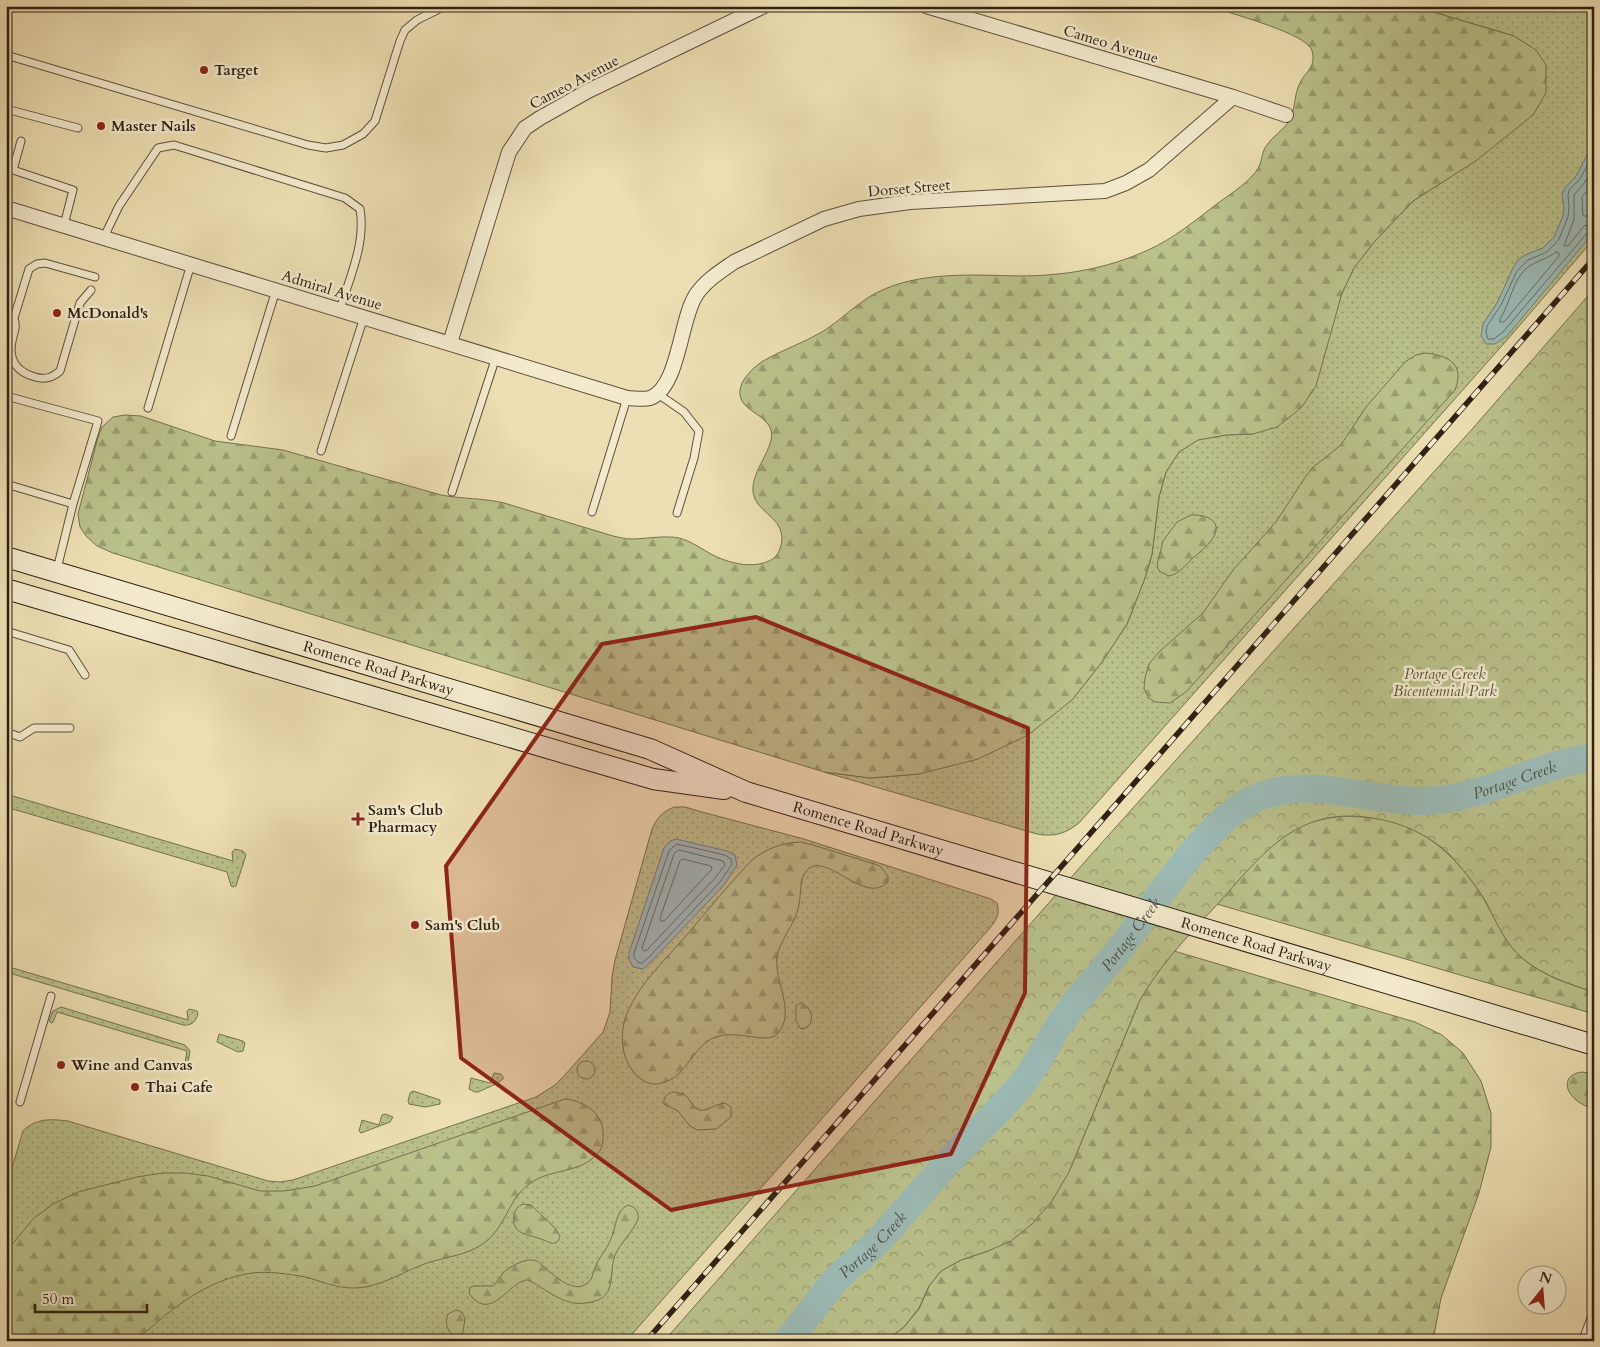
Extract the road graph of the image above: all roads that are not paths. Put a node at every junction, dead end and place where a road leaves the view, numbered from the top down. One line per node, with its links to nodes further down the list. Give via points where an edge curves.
1 (446, 6): 4 (lane, via 417,20 405,30 375,121 363,134 343,145 326,148)
2 (764, 6): 19 (street, Cameo Avenue, via 588,91 525,128 509,152)
3 (926, 6): 5 (street, Cameo Avenue)
4 (6, 55)
5 (1233, 97): 7 (street, Cameo Avenue); 22 (street, Dorset Street, via 1150,170 1105,191 910,202 859,209 824,220 734,262 696,294 670,376)
6 (6, 109): 8 (lane)
7 (1286, 115)
8 (78, 128)
9 (21, 141): 11 (lane, via 13,170 73,190)
10 (6, 208): 11 (street, Admiral Avenue)
11 (64, 225): 12 (street, Admiral Avenue)
12 (104, 238): 13 (street, Admiral Avenue); 17 (lane, via 119,206 158,148 174,145 184,148 345,198 360,209 362,221 358,248)
13 (191, 264): 16 (street, Admiral Avenue); 24 (lane)
14 (95, 278): 15 (lane, via 45,263 29,269 14,318 16,326 11,350 17,367 24,374 47,378 60,371 80,303)
15 (91, 290)
16 (276, 290): 17 (street, Admiral Avenue); 25 (lane)
17 (340, 309): 18 (street, Admiral Avenue)
18 (364, 317): 19 (street, Admiral Avenue); 26 (lane)
19 (450, 343): 20 (street, Admiral Avenue)
20 (496, 357): 23 (street, Admiral Avenue); 28 (lane)
21 (6, 396): 29 (lane, via 98,421)
22 (654, 396): 23 (street, Admiral Avenue); 31 (lane, via 684,412 699,431)
23 (627, 398): 30 (lane)
24 (148, 408)
25 (231, 436)
26 (321, 451)
27 (6, 484): 29 (lane)
28 (452, 492)
29 (73, 504): 33 (lane)
30 (592, 512)
31 (677, 513)
32 (6, 557): 33 (street, Romence Road Parkway)
33 (56, 572): 36 (street, Romence Road Parkway)
34 (6, 589): 37 (street, Romence Road Parkway)
35 (6, 631): 38 (lane, via 69,650)
36 (287, 641): 37 (street); 41 (street, Romence Road Parkway, via 650,749)
37 (279, 669): 41 (street, Romence Road Parkway, via 652,779)
38 (86, 676)
39 (70, 728): 40 (lane, via 34,728 20,736)
40 (6, 732)
41 (746, 792): 43 (street, Romence Road Parkway)
42 (51, 996): 44 (lane)
43 (1594, 1045)
44 (20, 1102)
45 (1594, 1320): 46 (street)
46 (1586, 1341)

